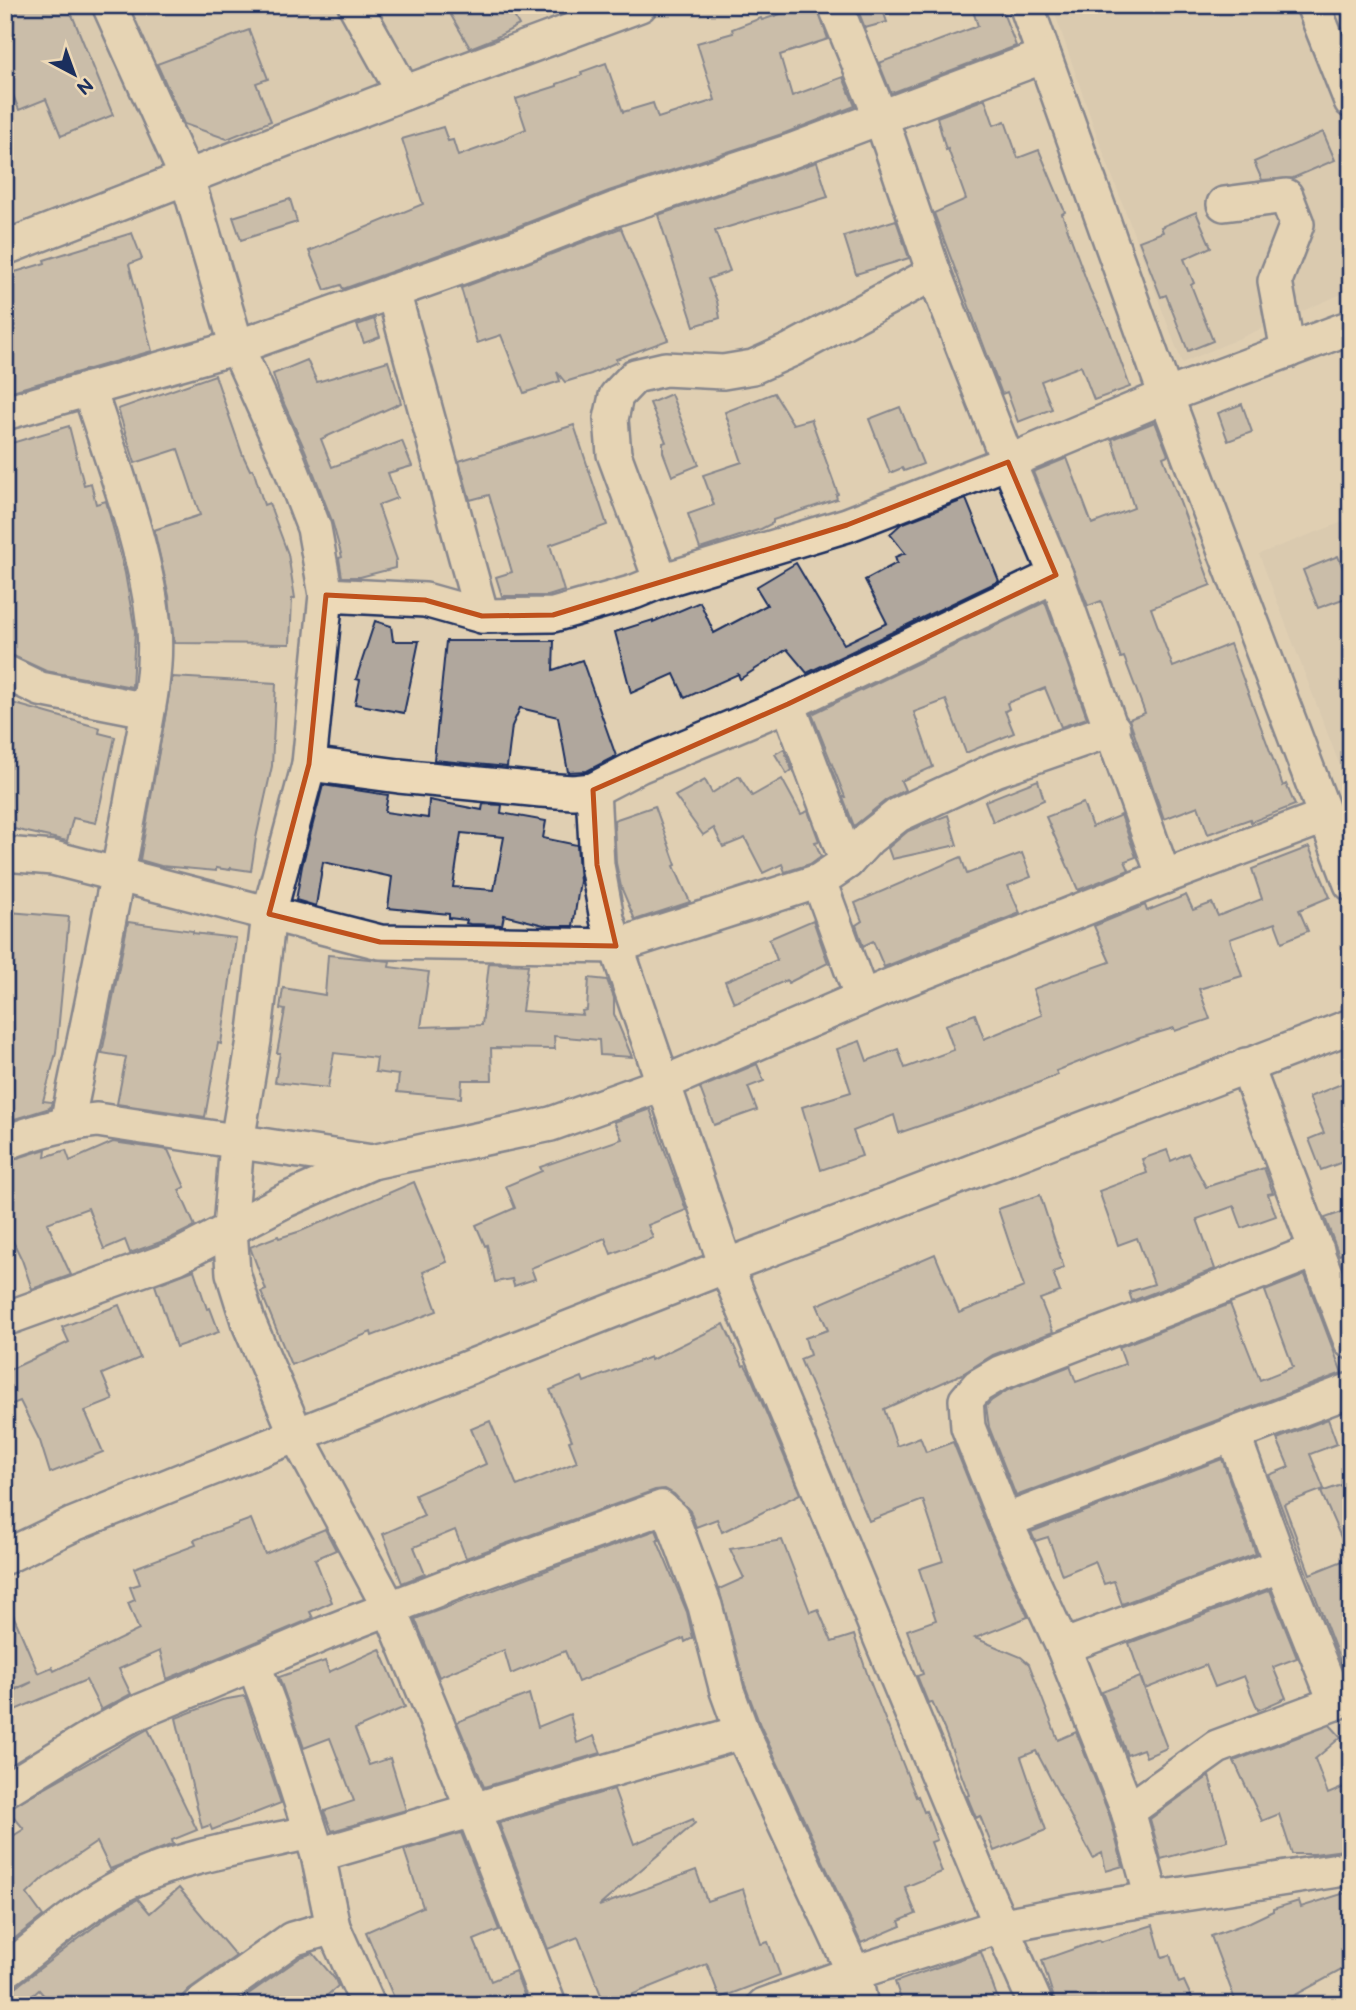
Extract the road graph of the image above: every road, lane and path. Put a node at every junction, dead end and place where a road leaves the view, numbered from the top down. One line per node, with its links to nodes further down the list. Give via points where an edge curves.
1 (109, 5): 11 (street)
2 (355, 5): 8 (street)
3 (640, 5): 8 (street)
4 (835, 5): 10 (street)
5 (1026, 5): 7 (street)
6 (1313, 5): 9 (street)
7 (1044, 56): 10 (street); 20 (street)
8 (404, 93): 11 (street)
9 (1351, 101)
10 (881, 118): 14 (street); 15 (street, via 615,209)
11 (187, 178): 13 (street); 17 (street)
12 (1224, 204): 18 (street, via 1286,196 1297,224 1275,281)
13 (5, 248)
14 (934, 273): 22 (street); 24 (street, via 753,368 723,372 665,369 635,376 616,396 611,419 614,454)
15 (393, 292): 17 (street); 26 (street)
16 (1351, 327): 18 (street)
17 (237, 347): 19 (street); 25 (street, via 314,528)
18 (1288, 351): 20 (street)
19 (89, 389): 21 (street); 29 (street, via 149,588 154,631)
20 (1166, 396): 22 (street); 33 (street)
21 (5, 413)
22 (1008, 462): 23 (street); 24 (street, via 847,525)
23 (1056, 575): 28 (street); 30 (street)
24 (661, 581): 26 (street, via 553,615)
25 (326, 595): 26 (street, via 425,600); 31 (street)
26 (482, 616)
27 (5, 672): 29 (street, via 40,690)
28 (789, 704): 32 (street); 35 (street)
29 (147, 710): 36 (street)
30 (1113, 729): 35 (street, via 995,771 898,815); 37 (street)
31 (309, 764): 32 (street, via 541,790); 40 (street)
32 (593, 790): 41 (street, via 602,898)
33 (1325, 816): 37 (street); 39 (street)
34 (5, 854): 36 (street, via 53,858)
35 (847, 862): 38 (street)
36 (119, 877): 40 (street); 46 (street)
37 (1164, 877): 42 (street)
38 (819, 881): 41 (street); 42 (street)
39 (1351, 884)
40 (270, 914): 41 (street, via 380,942); 47 (street)
41 (616, 946): 45 (street)
42 (862, 998): 45 (street)
43 (1351, 1026): 44 (street)
44 (1245, 1065): 51 (street); 52 (street)
45 (662, 1084): 49 (street, via 551,1124); 52 (street)
46 (67, 1123): 47 (street, via 97,1120); 48 (street)
47 (237, 1142): 49 (street); 50 (street)
48 (5, 1143)
49 (372, 1162): 50 (street)
50 (230, 1229): 53 (street, via 177,1257); 57 (street, via 233,1273 244,1309)
51 (1317, 1250): 54 (street); 58 (street, via 1108,1329 978,1386 966,1400 968,1427)
52 (726, 1266): 57 (street); 72 (street)
53 (5, 1319)
54 (1351, 1342)
55 (1351, 1390): 56 (street)
56 (1233, 1434): 58 (street); 60 (street)
57 (297, 1436): 59 (street, via 74,1524); 61 (street)
58 (1005, 1521): 62 (street)
59 (5, 1557)
60 (1281, 1565): 62 (street); 64 (street)
61 (390, 1609): 63 (street); 65 (street, via 662,1508 672,1518 705,1606); 67 (street)
62 (1063, 1647): 68 (street)
63 (254, 1665): 66 (street, via 134,1714); 69 (street)
64 (1343, 1700): 68 (street, via 1217,1747)
65 (742, 1732): 67 (street); 75 (street)
66 (5, 1790)
67 (473, 1811): 69 (street); 78 (street)
68 (1128, 1811): 71 (street)
69 (314, 1844): 73 (street); 74 (street, via 195,1860 138,1877 101,1898)
70 (1351, 1868): 71 (street)
71 (1152, 1898): 72 (street)
72 (1003, 1925): 75 (street); 81 (street)
73 (333, 1927): 76 (street, via 292,1939); 77 (street)
74 (5, 1971)
75 (854, 1973): 79 (street); 80 (street)
76 (200, 2005)
77 (368, 2005)
78 (550, 2005)
79 (764, 2005)
80 (860, 2005)
81 (1036, 2005)

